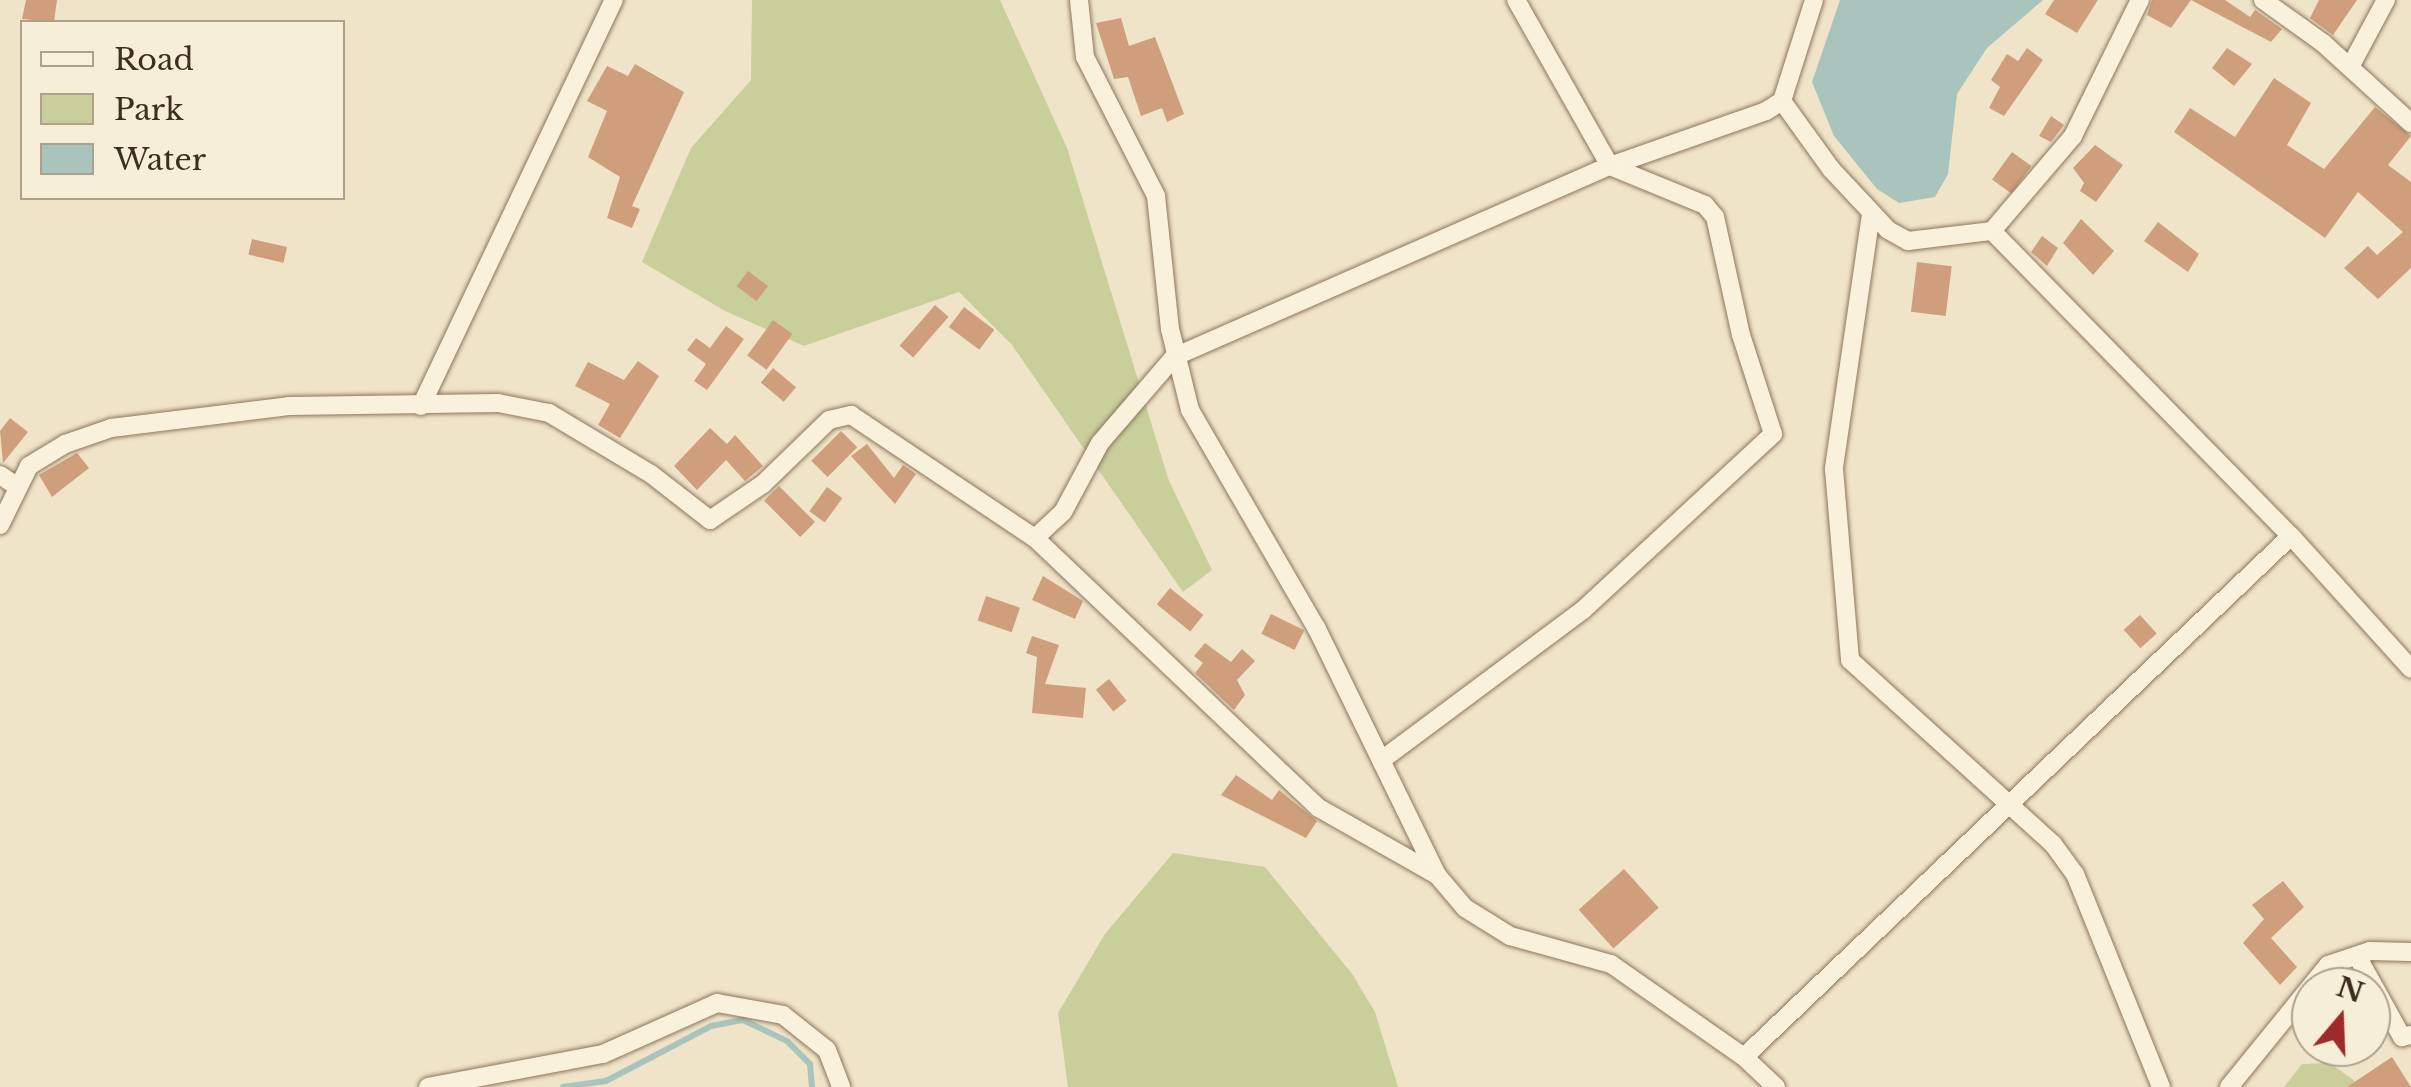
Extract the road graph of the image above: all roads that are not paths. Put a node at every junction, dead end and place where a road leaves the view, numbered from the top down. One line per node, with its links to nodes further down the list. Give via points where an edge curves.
1 (614, 0): 15 (street)
2 (1079, 0): 14 (street, via 1085,57 1156,196)
3 (1516, 0): 11 (street)
4 (1814, 0): 9 (street)
5 (2140, 0): 13 (street, via 2073,136)
6 (2263, 0): 8 (street)
7 (2386, 0): 8 (street)
8 (2350, 66): 10 (street)
9 (1782, 101): 11 (street); 12 (street)
10 (2411, 124)
11 (1610, 166): 14 (street); 22 (street, via 1705,205 1716,217 1740,334 1773,434 1583,610)
12 (1871, 214): 13 (street, via 1908,242); 23 (street, via 1834,469 1850,660)
13 (1992, 231): 19 (street)
14 (1174, 356): 20 (street, via 1100,443 1063,512); 22 (street, via 1190,410 1316,626)
15 (421, 406): 17 (street, via 290,406 112,428 28,466); 20 (street, via 498,403 549,413 650,474 710,520 763,484 830,420 851,415)
16 (0, 474): 17 (street)
17 (18, 487): 18 (street)
18 (0, 525)
19 (2291, 536): 21 (street); 23 (street)
20 (1035, 538): 24 (street, via 1319,808)
21 (2411, 669)
22 (1383, 759): 24 (street)
23 (2006, 801): 28 (street); 32 (street, via 2074,874)
24 (1437, 876): 28 (street, via 1465,908 1510,936 1611,964)
25 (2411, 952): 26 (street)
26 (2357, 956): 27 (street, via 2402,1036); 33 (street, via 2328,965)
27 (2411, 1035)
28 (1744, 1056): 31 (street)
29 (428, 1087): 30 (street, via 603,1054 717,1002 783,1015 827,1050)
30 (841, 1087)
31 (1776, 1087)
32 (2161, 1087)
33 (2229, 1087)

